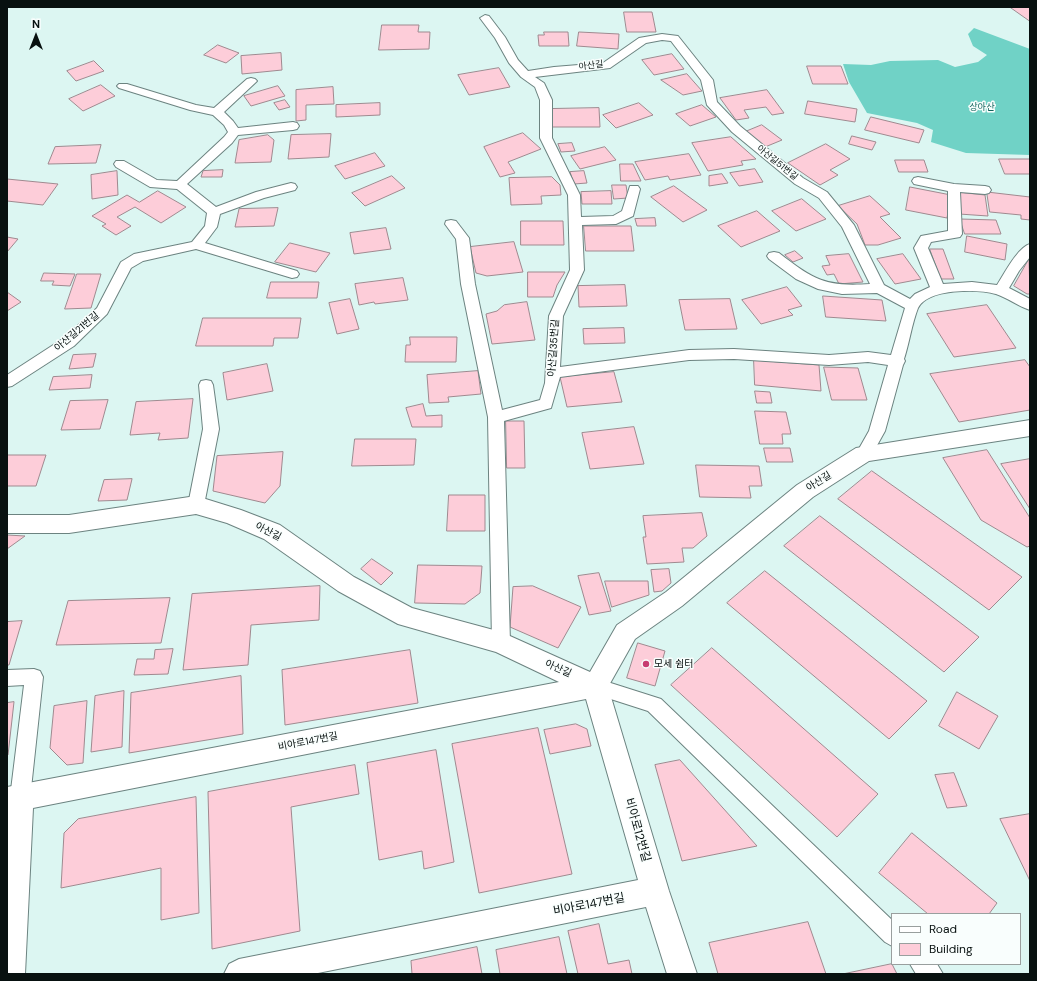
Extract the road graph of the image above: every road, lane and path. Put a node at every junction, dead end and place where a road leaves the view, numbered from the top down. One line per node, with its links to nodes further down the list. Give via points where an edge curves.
1 (485, 18): 3 (lane, 아산길35번길)
2 (674, 38): 3 (lane, 아산길, via 643,40 606,66); 23 (lane, 아산길51번길, via 706,80 711,103 736,129 793,176 823,195 848,225)
3 (525, 75): 17 (lane, 아산길35번길, via 540,85 546,100 546,138 574,195)
4 (251, 81): 6 (lane)
5 (123, 86): 6 (lane, via 194,108)
6 (217, 112): 8 (lane, via 229,123)
7 (293, 126): 8 (lane)
8 (234, 132): 11 (lane)
9 (120, 164): 11 (lane, via 154,184)
10 (918, 181): 13 (lane)
11 (180, 185): 16 (lane)
12 (291, 187): 16 (lane)
13 (954, 188): 15 (lane); 24 (lane, via 955,234 926,239 921,248)
14 (634, 189): 17 (lane, via 628,213 616,220)
15 (985, 190)
16 (214, 212): 19 (lane, via 210,227)
17 (575, 220): 29 (lane, 아산길35번길, via 576,270 556,316)
18 (451, 224): 32 (lane, via 462,238 468,284)
19 (196, 245): 22 (lane); 30 (lane, 아산길21번길, via 139,257 126,265 102,311 69,342)
20 (1030, 248): 25 (lane, via 1014,268)
21 (774, 256): 23 (lane, via 810,280 829,288)
22 (292, 274)
23 (879, 288): 27 (lane)
24 (938, 289): 25 (lane, via 969,287); 27 (lane, via 921,296)
25 (1002, 290): 26 (lane)
26 (1030, 305)
27 (912, 306): 28 (lane, 아산길)
28 (898, 361): 29 (lane, via 868,357 829,360 734,354 704,355); 34 (lane, 아산길, via 877,431)
29 (552, 373): 32 (lane, 아산길35번길, via 546,404)
30 (7, 382)
31 (206, 386): 35 (lane, via 211,429)
32 (496, 417): 37 (lane)
33 (1030, 428): 34 (street, 아산길)
34 (864, 454): 39 (street, 아산길, via 805,491 674,599 626,632)
35 (196, 506): 36 (street, 아산길, via 69,524); 37 (street, 아산길, via 233,516 272,532 346,584 406,616)
36 (7, 524)
37 (501, 643): 39 (street, 아산길)
38 (7, 678): 40 (lane, via 34,677)
39 (595, 686): 40 (street, 비아로147번길); 41 (street, 비아로12번길); 42 (lane, via 654,705)
40 (14, 799): 44 (street)
41 (655, 891): 45 (street, 비아로147번길); 46 (street, 비아로12번길)
42 (891, 934)
43 (923, 965): 47 (lane)
44 (10, 974)
45 (239, 974)
46 (682, 974)
47 (932, 974)

